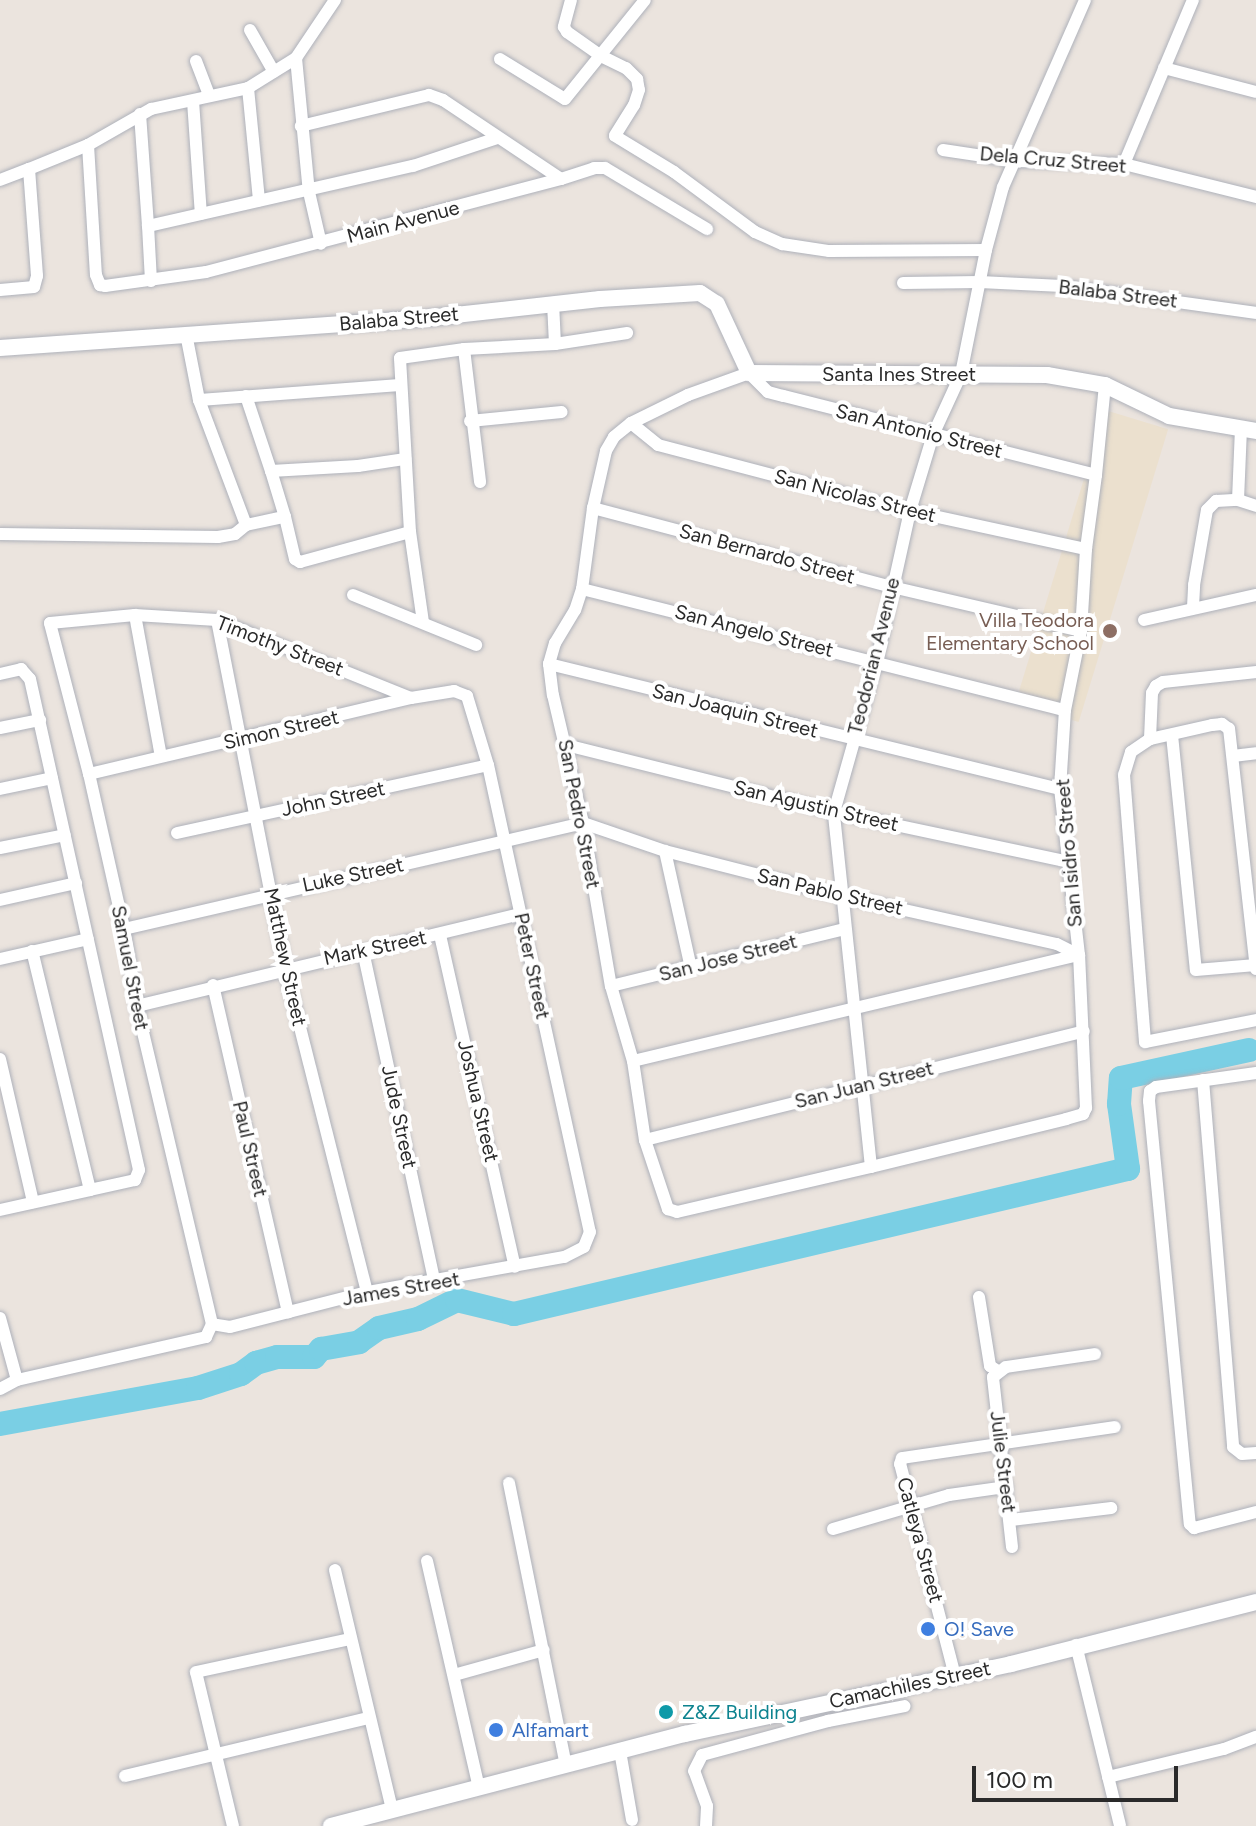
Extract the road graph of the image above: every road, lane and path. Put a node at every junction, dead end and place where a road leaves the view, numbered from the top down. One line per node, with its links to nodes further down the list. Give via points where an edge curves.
1 (335, 0): 8 (street)
2 (571, 0): 7 (street, via 564,27)
3 (645, 0): 7 (street)
4 (1085, 0): 22 (street, Teodorian Avenue)
5 (1193, 0): 11 (street)
6 (250, 30): 12 (street)
7 (601, 56): 9 (street, via 565,99); 34 (street, via 626,68 639,90 615,136 768,239 829,251)
8 (296, 58): 12 (street); 18 (street)
9 (500, 59)
10 (196, 61): 15 (street)
11 (1164, 68): 14 (street); 23 (street)
12 (274, 72): 13 (street)
13 (248, 88): 15 (street); 29 (street)
14 (1256, 92)
15 (209, 95): 16 (street)
16 (193, 101): 17 (street); 30 (street)
17 (140, 114): 20 (street); 31 (street)
18 (301, 126): 19 (street, via 429,95); 27 (street)
19 (497, 138): 25 (street); 27 (street)
20 (88, 145): 24 (street); 35 (street, Main Avenue, via 97,280 105,286)
21 (943, 150): 22 (street, Dela Cruz Street)
22 (1017, 161): 23 (street, Dela Cruz Street); 34 (street, Teodorian Avenue, via 1003,187)
23 (1124, 164): 28 (street, Dela Cruz Street)
24 (29, 169): 26 (street); 38 (street, via 37,283 26,290)
25 (561, 179): 32 (street, Main Avenue, via 605,168); 33 (street, Main Avenue)
26 (0, 180)
27 (309, 192): 29 (street); 33 (street)
28 (1256, 197)
29 (259, 200): 30 (street)
30 (201, 214): 31 (street)
31 (148, 226): 35 (street)
32 (707, 229)
33 (321, 244): 35 (street, Main Avenue)
34 (986, 250): 36 (street, Teodorian Avenue)
35 (151, 281)
36 (980, 282): 37 (street, Balaba Street); 40 (street, Balaba Street, via 1062,286); 47 (street, Teodorian Avenue)
37 (903, 283)
38 (0, 290)
39 (553, 303): 42 (street, Balaba Street, via 428,318); 43 (street); 46 (street, Balaba Street, via 708,295 725,318)
40 (1256, 313)
41 (627, 333): 43 (street)
42 (186, 334): 44 (street, Balaba Street); 51 (street)
43 (555, 344): 45 (street)
44 (0, 348)
45 (464, 349): 48 (street, via 403,356); 53 (street)
46 (749, 373): 47 (street, Santa Ines Street); 54 (street, Santa Ines Street); 56 (street, San Antonio Street, via 768,392)
47 (961, 374): 49 (street, Santa Ines Street, via 1047,375); 56 (street, Teodorian Avenue)
48 (400, 385): 50 (street); 57 (street)
49 (1105, 385): 55 (street, Santa Ines Street, via 1169,416); 59 (street, San Isidro Street)
50 (246, 396): 51 (street); 58 (street)
51 (199, 400): 66 (street)
52 (562, 412): 53 (street)
53 (470, 421): 60 (street)
54 (631, 423): 63 (street, via 606,451); 64 (street, San Nicolas Street, via 658,445)
55 (1249, 430): 61 (street)
56 (933, 435): 59 (street, San Antonio Street); 64 (street, Teodorian Avenue)
57 (405, 459): 58 (street); 67 (street)
58 (271, 471): 65 (street)
59 (1096, 475): 69 (street, San Isidro Street)
60 (480, 482)
61 (1238, 500): 62 (street); 74 (street, via 1216,501 1207,510)
62 (1256, 506)
63 (593, 508): 70 (street, San Bernardo Street); 71 (street)
64 (910, 511): 69 (street, San Nicolas Street); 70 (street, Teodorian Avenue)
65 (285, 517): 66 (street); 67 (street, via 300,562)
66 (246, 525): 68 (street, via 218,537)
67 (410, 532): 78 (street)
68 (0, 534)
69 (1086, 549): 80 (street, San Isidro Street)
70 (892, 587): 80 (street, San Bernardo Street); 82 (street, Teodorian Avenue)
71 (582, 589): 82 (street, San Angelo Street); 83 (street)
72 (353, 595): 78 (street)
73 (1256, 595): 74 (street)
74 (1193, 607): 77 (street)
75 (135, 615): 76 (street, Timothy Street); 79 (street, Timothy Street); 97 (street)
76 (217, 620): 86 (street, Timothy Street); 94 (street, Matthew Street)
77 (1144, 620)
78 (423, 622): 81 (street)
79 (50, 623): 100 (street, Samuel Street)
80 (1081, 631): 88 (street, San Isidro Street)
81 (476, 645)
82 (877, 660): 88 (street, San Angelo Street); 93 (street, Teodorian Avenue)
83 (549, 664): 93 (street, San Joaquin Street); 95 (street, San Pedro Street)
84 (1256, 672): 92 (street, via 1156,686)
85 (0, 674): 89 (street, via 27,671)
86 (411, 698): 87 (street, Simon Street, via 454,691); 94 (street, Simon Street)
87 (470, 702): 99 (street, Peter Street)
88 (1065, 710): 103 (street, San Isidro Street)
89 (40, 720): 90 (street); 101 (street)
90 (0, 728)
91 (1172, 735): 92 (street); 98 (street, via 1222,724 1229,729); 128 (street, via 1196,970)
92 (1150, 739): 135 (street, via 1131,752 1124,775 1145,1042)
93 (853, 740): 103 (street, San Joaquin Street); 106 (street, Teodorian Avenue)
94 (239, 741): 97 (street, Simon Street); 107 (street, Matthew Street)
95 (566, 745): 106 (street, San Agustin Street); 108 (street, San Pedro Street)
96 (1256, 753): 98 (street)
97 (161, 756): 100 (street, Simon Street)
98 (1233, 756): 105 (street)
99 (488, 765): 107 (street, John Street); 111 (street, Peter Street)
100 (89, 774): 120 (street, Samuel Street)
101 (52, 778): 102 (street); 110 (street)
102 (0, 789)
103 (1060, 789): 114 (street, San Isidro Street)
104 (1256, 808): 105 (street)
105 (1241, 811): 128 (street)
106 (834, 812): 114 (street, San Agustin Street); 117 (street, Teodorian Avenue)
107 (256, 816): 109 (street, John Street); 116 (street, Matthew Street)
108 (583, 823): 111 (street, Luke Street); 113 (street, San Pablo Street); 132 (street, San Pedro Street)
109 (177, 833)
110 (65, 835): 112 (street); 115 (street)
111 (505, 843): 116 (street, Luke Street); 119 (street, Peter Street)
112 (0, 848)
113 (665, 851): 117 (street, San Pablo Street); 130 (street)
114 (1069, 862): 126 (street, San Isidro Street)
115 (76, 883): 118 (street); 123 (street)
116 (272, 893): 120 (street, Luke Street); 129 (street, Matthew Street)
117 (842, 896): 121 (street, Teodorian Avenue); 126 (street, San Pablo Street, via 1046,941)
118 (0, 900)
119 (521, 914): 122 (street, Mark Street); 147 (street, Peter Street)
120 (124, 929): 133 (street, Samuel Street)
121 (844, 929): 130 (street, San Jose Street); 134 (street, Teodorian Avenue)
122 (440, 935): 125 (street, Mark Street); 148 (street, Joshua Street)
123 (88, 939): 124 (street); 144 (street, via 139,1170 135,1180)
124 (32, 951): 127 (street); 144 (street)
125 (363, 951): 129 (street, Mark Street); 149 (street, Jude Street)
126 (1079, 955): 134 (street); 136 (street, San Isidro Street)
127 (0, 959)
128 (1256, 966)
129 (285, 968): 131 (street, Mark Street); 150 (street, Matthew Street)
130 (691, 968): 132 (street, San Jose Street)
131 (213, 985): 133 (street, Mark Street); 152 (street, Paul Street)
132 (611, 986): 138 (street, San Pedro Street)
133 (137, 1006): 154 (street, Samuel Street)
134 (854, 1008): 138 (street); 141 (street, Teodorian Avenue)
135 (1256, 1020)
136 (1084, 1031): 141 (street, San Juan Street); 143 (street, San Isidro Street, via 1083,1114)
137 (0, 1059): 145 (street)
138 (633, 1061): 142 (street, San Pedro Street)
139 (1256, 1073): 140 (street)
140 (1203, 1080): 161 (street, via 1233,1447 1242,1454); 166 (street, via 1156,1087 1149,1101 1190,1524 1194,1528)
141 (860, 1085): 142 (street, San Juan Street); 143 (street, Teodorian Avenue)
142 (645, 1140): 143 (street, San Pedro Street, via 665,1203 677,1212)
143 (871, 1167)
144 (90, 1190): 145 (street)
145 (33, 1202): 146 (street)
146 (0, 1210)
147 (590, 1232): 148 (street, James Street, via 584,1247 574,1253)
148 (515, 1267): 149 (street, James Street)
149 (435, 1283): 150 (street, James Street)
150 (367, 1292): 152 (street, James Street)
151 (979, 1297): 156 (street, Julie Street)
152 (288, 1313): 154 (street, James Street, via 230,1327)
153 (0, 1318): 157 (street)
154 (210, 1319): 157 (street, via 206,1337)
155 (1095, 1354): 156 (street)
156 (995, 1374): 160 (street, Julie Street)
157 (17, 1380): 158 (street)
158 (0, 1389)
159 (1115, 1427): 160 (street)
160 (1002, 1442): 163 (street, Julie Street); 164 (street, Catleya Street, via 902,1458)
161 (1256, 1453)
162 (509, 1483): 175 (street)
163 (1006, 1487): 164 (street, via 949,1495); 167 (street, Julie Street)
164 (913, 1507): 168 (street); 177 (street, Catleya Street)
165 (1111, 1508): 167 (street)
166 (1256, 1512)
167 (1011, 1520): 169 (street, Julie Street)
168 (833, 1529)
169 (1012, 1547)
170 (427, 1561): 176 (street)
171 (335, 1570): 173 (street)
172 (1256, 1602): 174 (street, Camachiles Street)
173 (350, 1639): 179 (street); 182 (street, via 196,1672)
174 (1076, 1645): 177 (street, Camachiles Street); 185 (street)
175 (544, 1650): 176 (street); 183 (street)
176 (454, 1675): 186 (street)
177 (955, 1676): 181 (street, Camachiles Street)
178 (905, 1706): 191 (street, via 702,1755 694,1771 707,1806)
179 (368, 1718): 182 (street); 187 (street)
180 (1256, 1737): 185 (street)
181 (620, 1751): 183 (street, Camachiles Street); 188 (street)
182 (216, 1755): 184 (street); 189 (street)
183 (566, 1765): 186 (street, Camachiles Street)
184 (125, 1776)
185 (1108, 1777): 192 (street)
186 (479, 1788): 187 (street, Camachiles Street)
187 (392, 1810): 190 (street, Camachiles Street)
188 (632, 1820)
189 (233, 1826)
190 (331, 1826)
191 (706, 1826)
192 (1120, 1826)

